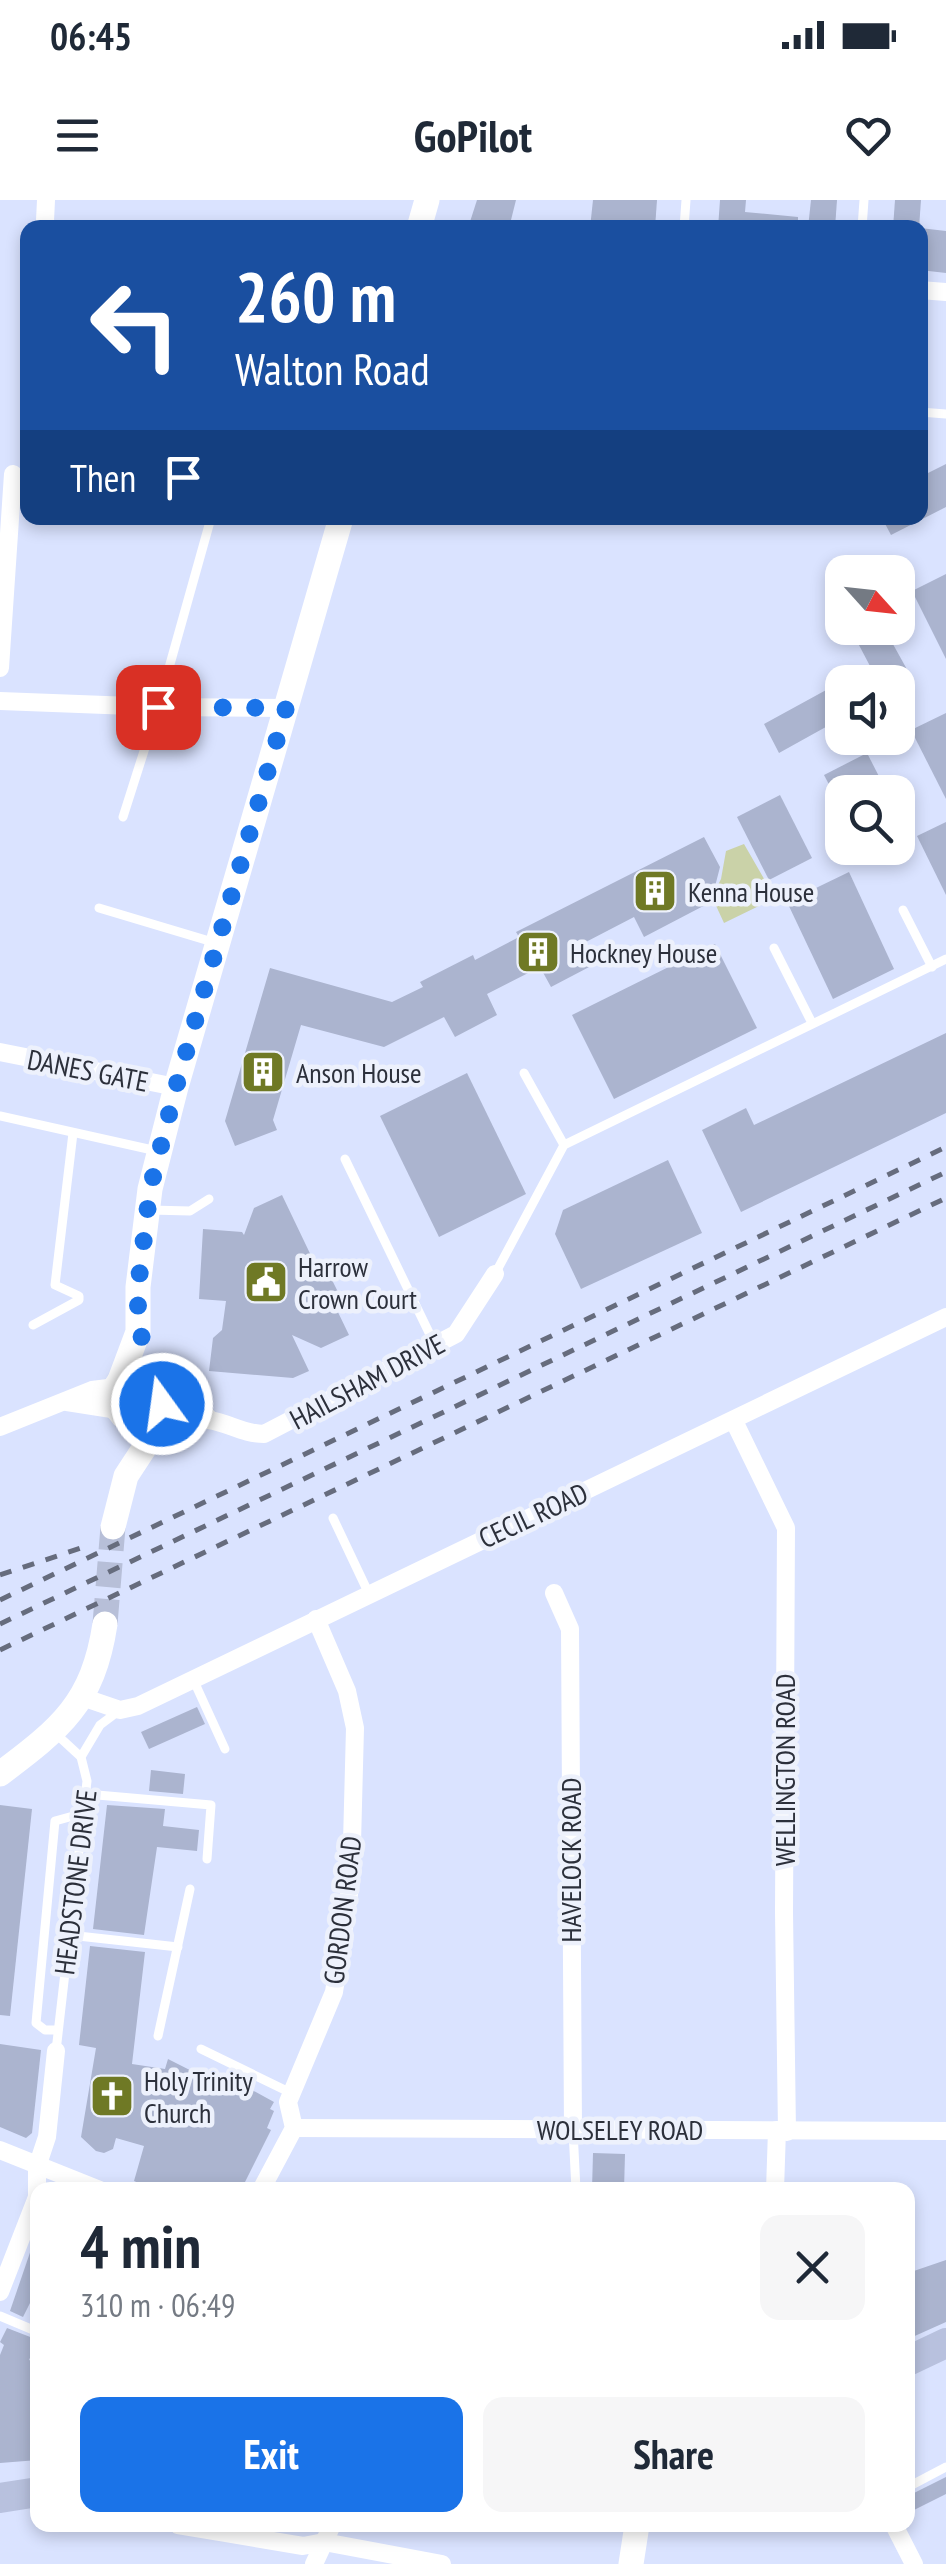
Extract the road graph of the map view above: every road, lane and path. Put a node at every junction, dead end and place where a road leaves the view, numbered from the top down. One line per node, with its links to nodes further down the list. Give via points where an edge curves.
1 (13, 474): 4 (street)
2 (210, 525): 6 (lane)
3 (340, 525): 7 (street)
4 (0, 668)
5 (0, 701): 6 (street)
6 (158, 707): 7 (street); 8 (lane)
7 (286, 708): 11 (street)
8 (123, 817)
9 (99, 908): 11 (lane)
10 (902, 910): 14 (lane)
11 (218, 943): 18 (street)
12 (774, 948): 15 (lane)
13 (946, 959): 14 (lane)
14 (932, 967): 15 (lane)
15 (812, 1023): 21 (lane)
16 (0, 1052): 18 (street, DANES GATE)
17 (524, 1073): 21 (lane)
18 (176, 1087): 22 (street)
19 (0, 1116): 20 (lane)
20 (74, 1133): 22 (lane); 28 (lane, via 55,1285 80,1300)
21 (564, 1145): 26 (lane)
22 (160, 1152): 25 (street)
23 (345, 1159): 30 (lane)
24 (209, 1200): 25 (lane, via 190,1211)
25 (147, 1210): 29 (street)
26 (494, 1274): 30 (street, HAILSHAM DRIVE, via 456,1334)
27 (946, 1317): 35 (street, CECIL ROAD)
28 (33, 1325)
29 (138, 1332): 31 (street, via 150,1348); 32 (street)
30 (435, 1345): 34 (street, HAILSHAM DRIVE, via 264,1434)
31 (157, 1381): 32 (street, via 140,1372); 33 (street); 34 (street, HAILSHAM DRIVE, via 197,1404)
32 (119, 1398): 33 (street, via 146,1421); 36 (street, via 92,1390); 37 (street)
33 (159, 1411): 34 (street, HAILSHAM DRIVE); 37 (street)
34 (210, 1420)
35 (734, 1421): 41 (street, CECIL ROAD); 64 (street, WELLINGTON ROAD, via 786,1528)
36 (0, 1427)
37 (126, 1476): 39 (street)
38 (334, 1518): 41 (lane)
39 (113, 1527)
40 (554, 1593): 63 (street, HAVELOCK ROAD, via 570,1629)
41 (368, 1594): 42 (street, CECIL ROAD)
42 (316, 1620): 44 (street, CECIL ROAD); 61 (street, GORDON ROAD, via 347,1690 354,1728 351,1881 334,1992)
43 (105, 1624): 45 (street, via 100,1659)
44 (194, 1679): 46 (street, CECIL ROAD); 48 (lane)
45 (82, 1697): 46 (street); 47 (street)
46 (120, 1710): 49 (lane, CECIL ROAD, via 100,1725)
47 (52, 1731): 49 (lane, HEADSTONE DRIVE); 50 (street)
48 (225, 1749)
49 (81, 1757): 51 (lane, HEADSTONE DRIVE)
50 (0, 1774)
51 (86, 1794): 52 (lane, HEADSTONE DRIVE); 53 (lane, via 211,1805)
52 (84, 1813): 55 (lane, HEADSTONE DRIVE); 57 (lane, via 54,1821 36,2023)
53 (207, 1859)
54 (190, 1890): 56 (lane)
55 (69, 1935): 56 (lane); 57 (lane, HEADSTONE DRIVE)
56 (178, 1946): 58 (lane)
57 (58, 2030): 60 (lane, HEADSTONE DRIVE)
58 (158, 2036)
59 (200, 2049): 61 (lane, via 288,2092)
60 (56, 2051): 67 (street, HEADSTONE DRIVE, via 47,2137)
61 (288, 2102): 62 (street)
62 (294, 2128): 63 (street, WOLSELEY ROAD); 70 (street)
63 (573, 2130): 64 (street, WOLSELEY ROAD); 71 (lane)
64 (782, 2131): 65 (street, WOLSELEY ROAD); 72 (street, WELLINGTON ROAD)
65 (946, 2131)
66 (0, 2150): 67 (street)
67 (37, 2167): 68 (street, HEADSTONE DRIVE); 69 (street)
68 (37, 2182)
69 (78, 2182)
70 (265, 2182)
71 (576, 2182)
72 (777, 2182)
73 (30, 2215): 74 (street, HEADSTONE DRIVE)
74 (0, 2292)
75 (0, 2316): 76 (lane)
76 (30, 2329)
77 (946, 2343): 78 (main road)
78 (915, 2357)
79 (946, 2466): 80 (lane)
80 (915, 2483)
81 (220, 2532): 84 (street, via 303,2546)
82 (635, 2532): 87 (street)
83 (898, 2532): 88 (street)
84 (328, 2534): 85 (street); 86 (street)
85 (314, 2564)
86 (442, 2564)
87 (631, 2564)
88 (914, 2564)

